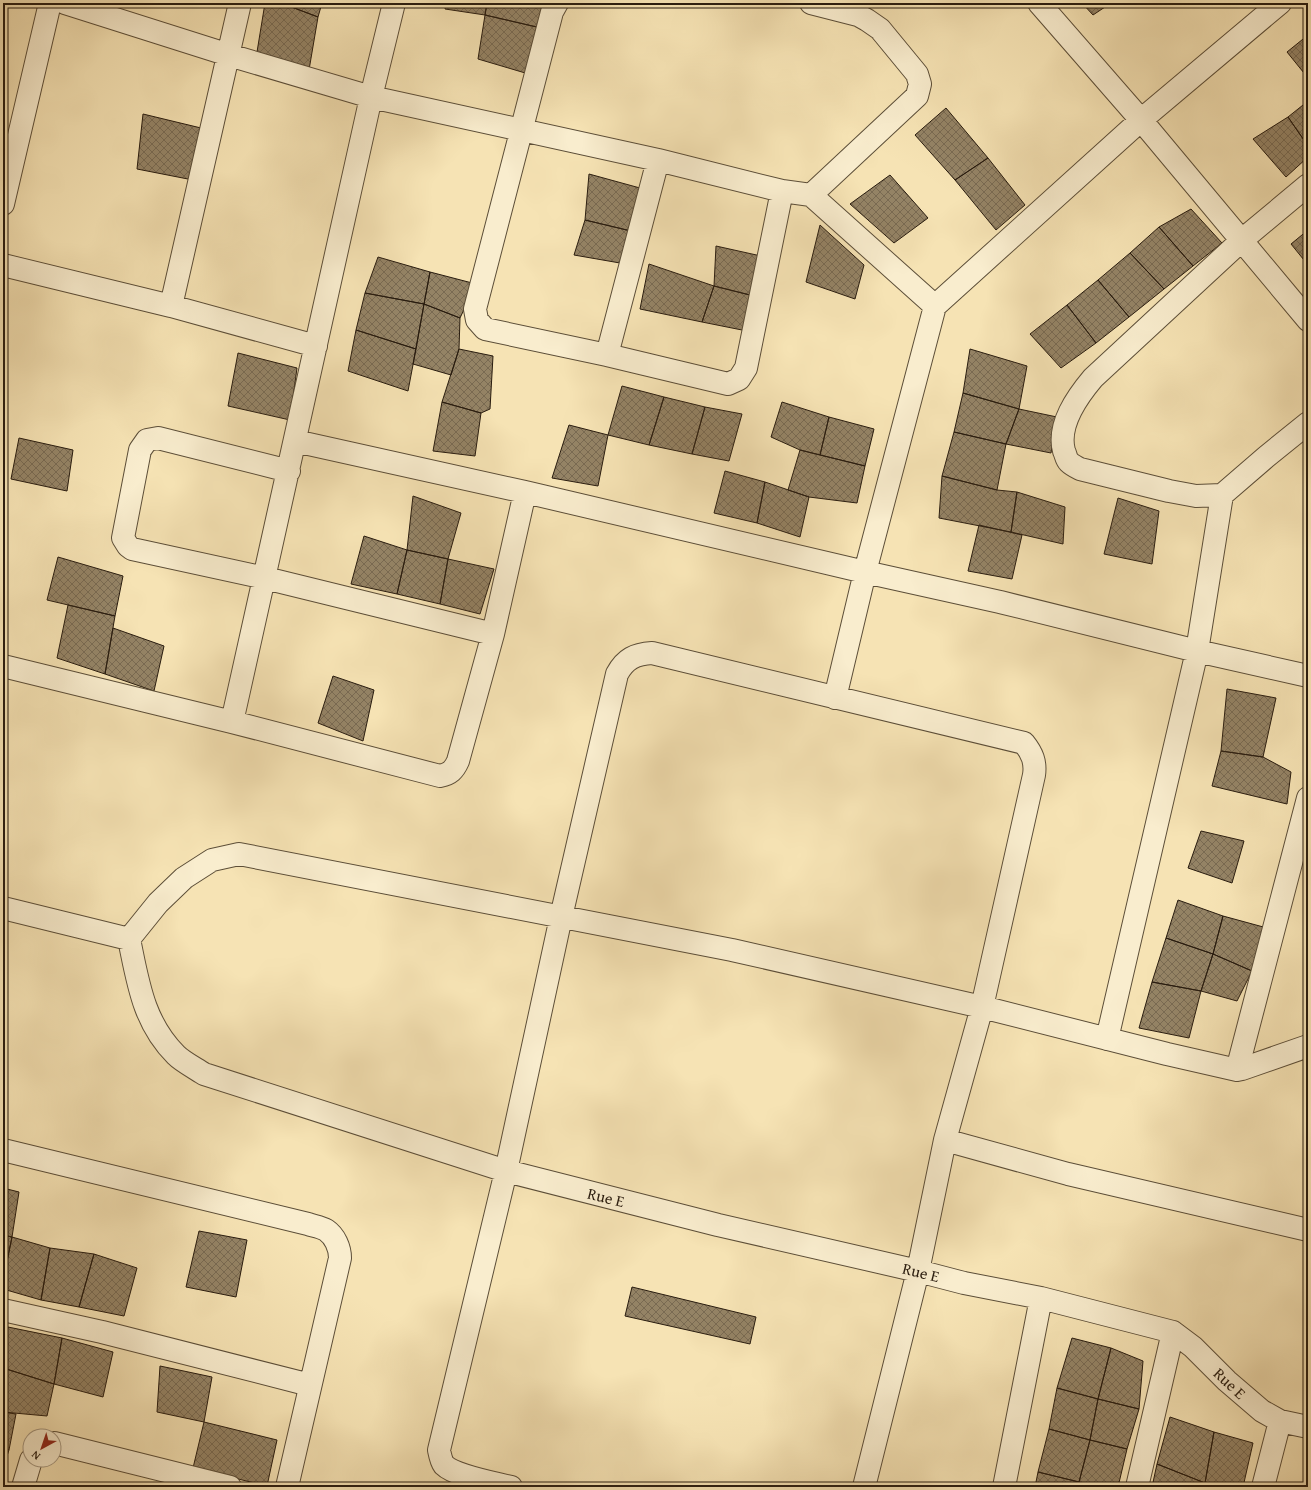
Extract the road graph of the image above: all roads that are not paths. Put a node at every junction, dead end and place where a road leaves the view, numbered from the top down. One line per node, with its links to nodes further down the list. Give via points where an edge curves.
1 (50, 3): 17 (street)
2 (65, 3): 9 (street)
3 (240, 3): 9 (street)
4 (394, 3): 10 (street)
5 (556, 3): 12 (street)
6 (811, 3): 16 (street, via 858,15 880,29 917,74 920,84 918,96)
7 (1039, 3): 11 (street)
8 (1280, 3): 11 (street)
9 (229, 55): 10 (street); 20 (street)
10 (371, 97): 12 (street); 23 (street)
11 (1141, 120): 18 (street); 21 (street)
12 (522, 130): 13 (street); 24 (street, via 475,309 477,320 485,329)
13 (658, 160): 15 (street); 24 (street)
14 (1308, 185): 18 (street)
15 (782, 191): 16 (street); 24 (street, via 746,368 739,379 728,384)
16 (811, 195): 21 (street)
17 (3, 204)
18 (1242, 240): 22 (street); 29 (street, via 1093,378 1072,407 1064,427 1062,444 1068,462 1080,469 1196,496)
19 (3, 265): 20 (street)
20 (171, 306): 23 (street)
21 (935, 306): 30 (street)
22 (1308, 320)
23 (316, 346): 26 (street)
24 (607, 355)
25 (1308, 423): 29 (street)
26 (295, 441): 27 (street); 28 (street)
27 (289, 471): 31 (street); 31 (street, via 158,438 147,440 140,450 123,538 128,546 132,549)
28 (525, 492): 30 (street); 32 (street)
29 (1222, 495): 33 (street)
30 (865, 572): 33 (street, via 1000,602); 36 (street)
31 (265, 578): 32 (street); 37 (street)
32 (493, 634): 37 (street, via 458,761 454,770 446,775 440,776)
33 (1197, 651): 35 (street); 43 (street)
34 (3, 666): 37 (street)
35 (1308, 676)
36 (834, 698): 40 (street, via 652,653 631,657 617,674); 42 (street, via 1024,743 1030,751 1034,760 1034,775)
37 (232, 722)
38 (1308, 798): 45 (street)
39 (3, 908): 41 (street)
40 (561, 917): 41 (street, via 239,854 212,860 184,878 158,903); 42 (street, via 732,950); 48 (street)
41 (129, 939): 48 (street, Rue E, via 141,995 155,1028 176,1055 204,1074)
42 (982, 1007): 43 (street); 46 (street)
43 (1107, 1039): 45 (street)
44 (1308, 1046): 45 (street)
45 (1237, 1070)
46 (944, 1140): 49 (street, via 1068,1174); 50 (street)
47 (3, 1150): 54 (street, via 326,1230 340,1250 340,1258)
48 (506, 1171): 50 (street, Rue E, via 718,1225); 62 (street, via 439,1450 444,1465 460,1474)
49 (1308, 1230)
50 (918, 1271): 51 (street, Rue E); 63 (street)
51 (1041, 1298): 53 (street, Rue E); 64 (street)
52 (3, 1310): 54 (street, via 102,1332)
53 (1173, 1332): 55 (street, Rue E, via 1193,1347 1250,1402); 65 (street)
54 (310, 1385): 61 (street)
55 (1280, 1421): 56 (street, Rue E); 66 (street)
56 (1308, 1427)
57 (62, 1445): 60 (street)
58 (29, 1468): 59 (street)
59 (23, 1487)
60 (230, 1487)
61 (287, 1487)
62 (511, 1487)
63 (864, 1487)
64 (1004, 1487)
65 (1137, 1487)
66 (1263, 1487)

